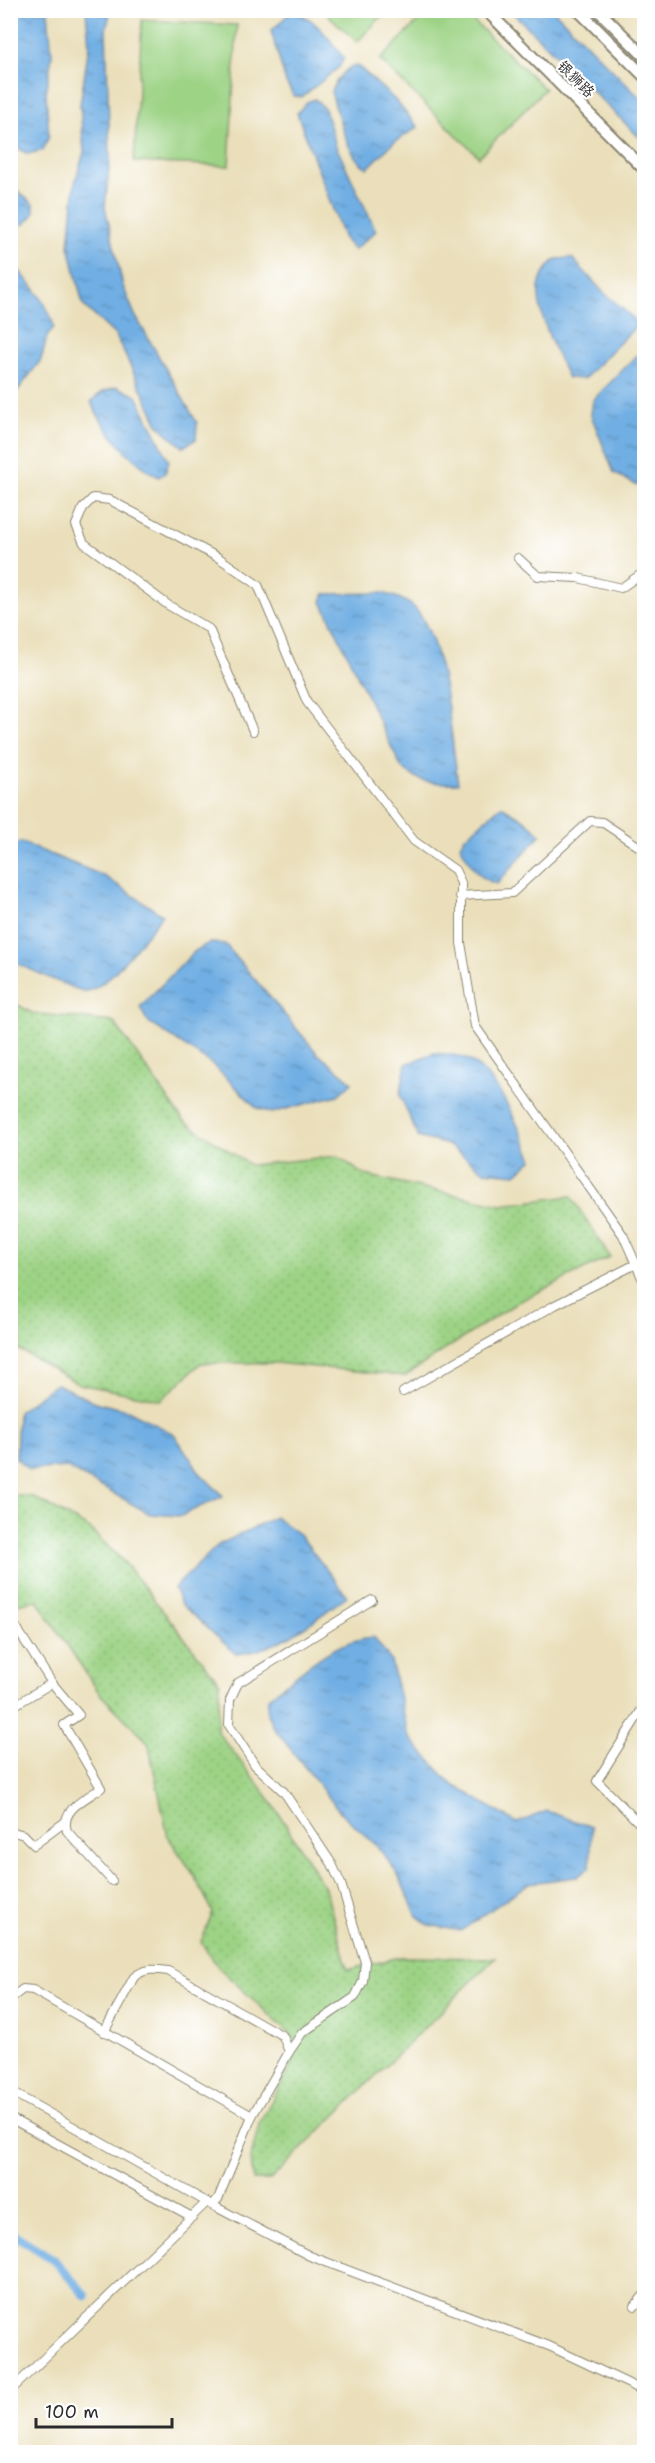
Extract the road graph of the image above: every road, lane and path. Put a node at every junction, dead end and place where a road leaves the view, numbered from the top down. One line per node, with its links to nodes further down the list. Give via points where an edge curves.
1 (486, 10): 6 (main road, 银狮路)
2 (578, 10): 5 (main road)
3 (598, 10): 4 (main road)
4 (645, 56)
5 (645, 76)
6 (645, 169)
7 (518, 558): 8 (street, via 538,576 578,578 621,588)
8 (643, 577)
9 (253, 731): 11 (street, via 209,629 168,605 84,543 76,525 83,508 93,498 110,500 219,558 258,585 307,702 414,841 455,870 461,883)
10 (645, 850): 11 (street, via 603,822 590,821 512,893)
11 (459, 897): 12 (street, via 461,943 476,1026 623,1235)
12 (636, 1264): 13 (street); 14 (street, via 555,1305)
13 (645, 1282)
14 (404, 1392)
15 (372, 1600): 26 (street, via 238,1683 230,1700 229,1725 255,1765 284,1792 332,1864 365,1962 356,1997 302,2033)
16 (10, 1618): 17 (street)
17 (52, 1683): 19 (street); 20 (street, via 79,1714 64,1725 101,1788 67,1813)
18 (645, 1706): 21 (street, via 597,1781)
19 (10, 1708)
20 (65, 1822): 22 (street, via 34,1845 24,1835); 23 (street, via 68,1831)
21 (645, 1828)
22 (10, 1831)
23 (112, 1881)
24 (10, 1999): 25 (street, via 23,1989 33,1990)
25 (104, 2032): 26 (street, via 134,1977 152,1969 168,1971 284,2037); 28 (street)
26 (289, 2052): 28 (street)
27 (10, 2091): 30 (street)
28 (252, 2116): 30 (street, via 218,2199)
29 (10, 2118): 31 (street)
30 (210, 2204): 31 (street); 35 (street, via 310,2256 549,2346)
31 (192, 2217): 34 (street)
32 (645, 2295): 33 (street)
33 (634, 2306)
34 (10, 2391)
35 (645, 2391)

